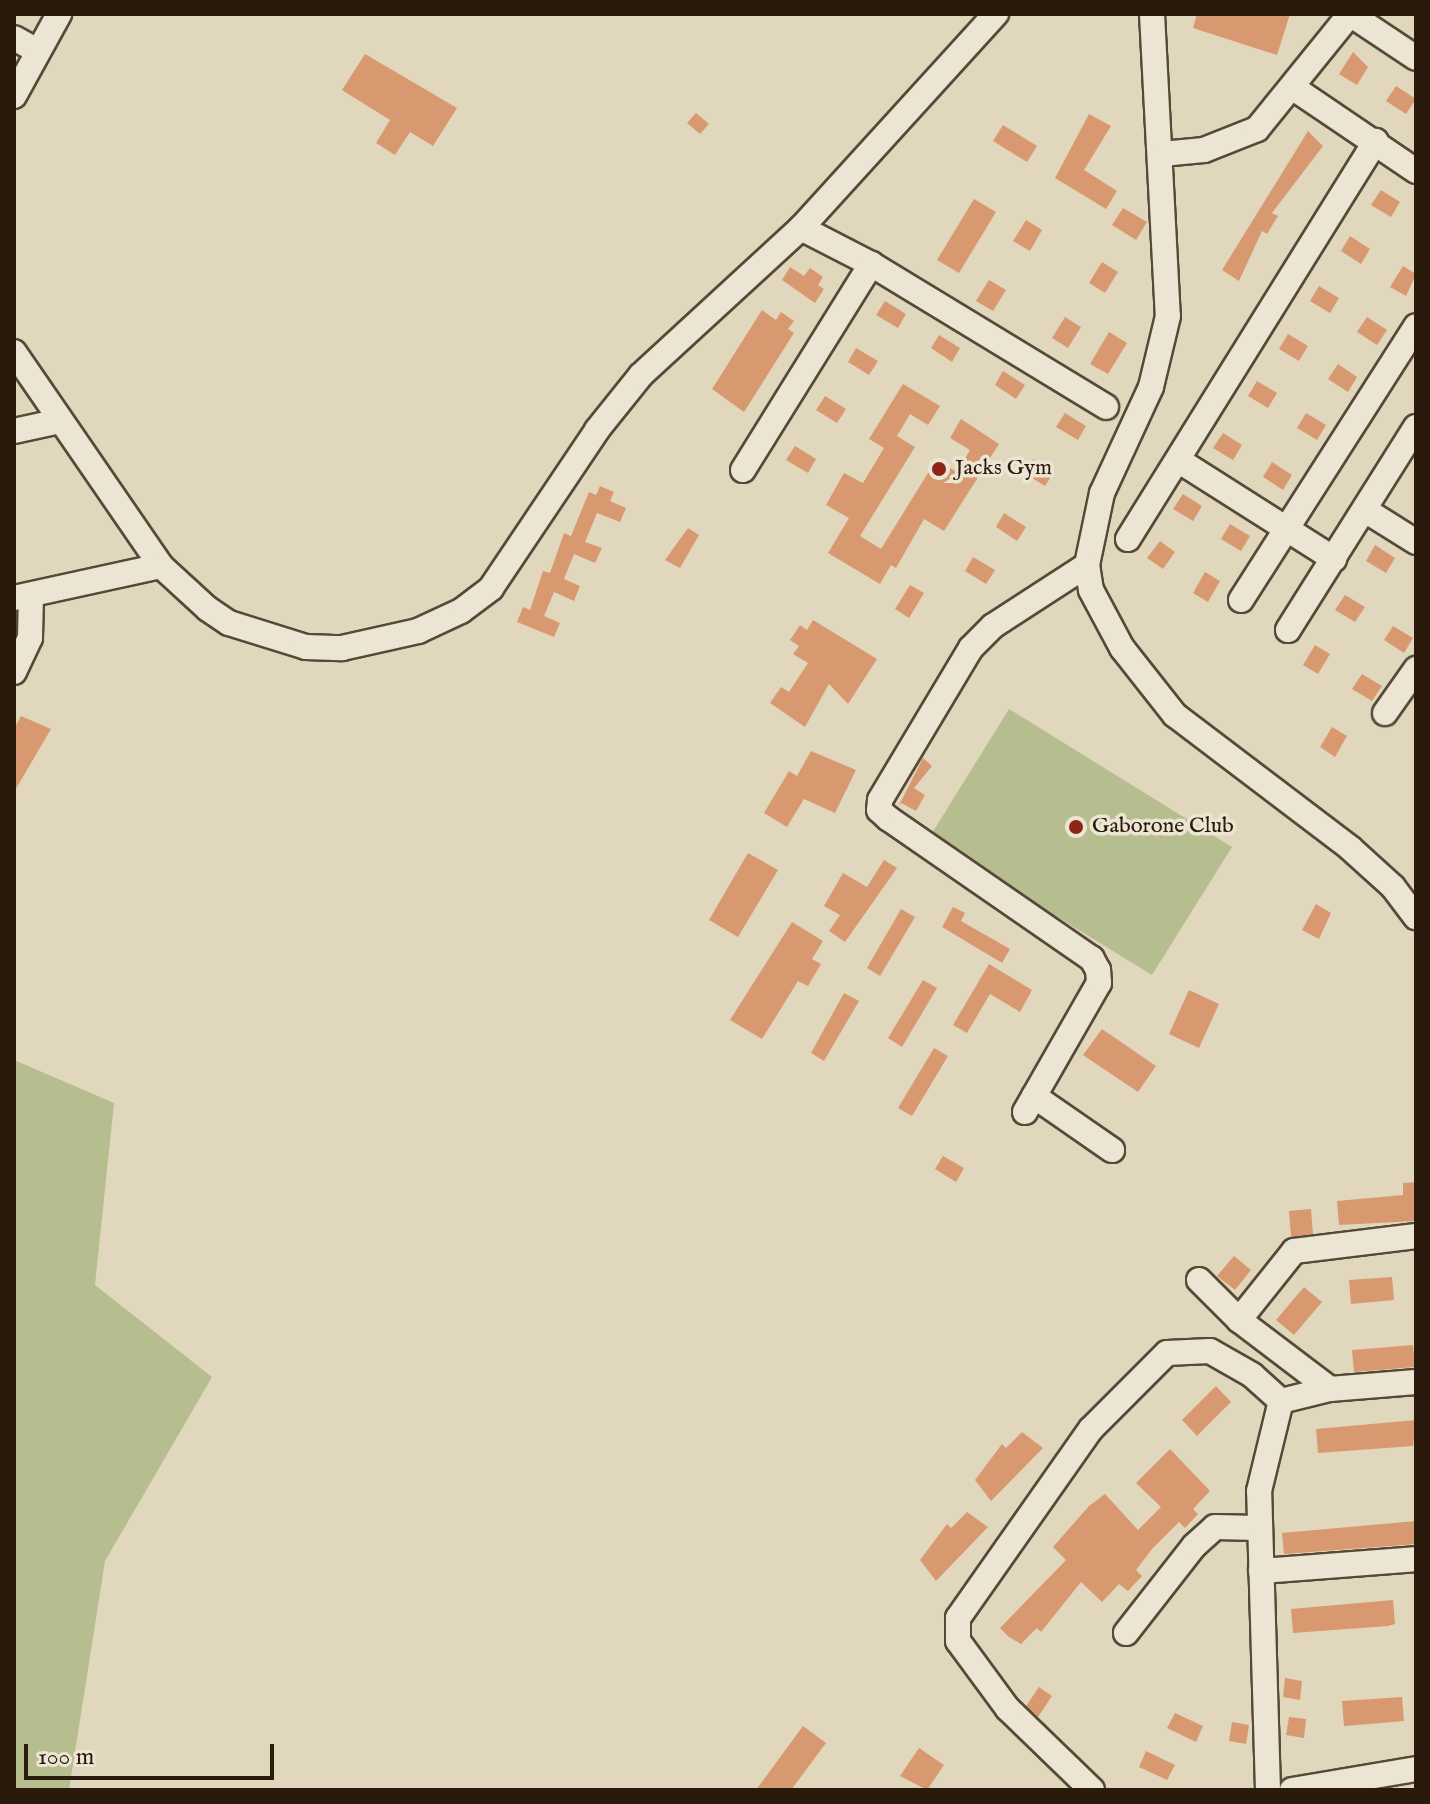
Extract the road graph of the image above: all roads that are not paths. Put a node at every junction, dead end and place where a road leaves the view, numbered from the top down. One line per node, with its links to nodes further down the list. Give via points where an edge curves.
1 (59, 14): 6 (street)
2 (996, 14): 13 (street)
3 (1152, 14): 11 (street)
4 (1350, 14): 7 (street); 8 (street)
5 (14, 38): 6 (street)
6 (37, 51): 9 (street)
7 (1416, 58)
8 (1292, 87): 10 (street); 11 (street, via 1257,129 1233,142)
9 (14, 96)
10 (1376, 141): 12 (street); 21 (street)
11 (1162, 154): 28 (street, via 1170,281 1166,329 1151,387 1102,493)
12 (1416, 171)
13 (801, 228): 14 (street); 29 (street, via 641,375 597,430 508,564 461,611 377,641 342,648 306,647 229,623)
14 (871, 264): 17 (street); 22 (street)
15 (1416, 326): 24 (street)
16 (14, 352): 18 (street)
17 (1106, 407)
18 (60, 421): 20 (street); 29 (street)
19 (1416, 427): 23 (street)
20 (14, 431)
21 (1178, 460): 24 (street); 25 (street)
22 (743, 470)
23 (1365, 510): 26 (street); 27 (street)
24 (1286, 529): 27 (street); 31 (street)
25 (1128, 539)
26 (1416, 542)
27 (1334, 559): 32 (street)
28 (1087, 565): 36 (street, via 1091,590 1110,630 1158,696 1213,747 1350,848 1393,887); 37 (street, via 993,626 971,648 880,800 879,810 1092,959 1099,983 1029,1104)
29 (161, 566): 30 (street)
30 (22, 596): 34 (street, via 30,638)
31 (1241, 600)
32 (1288, 630)
33 (1416, 669): 35 (street)
34 (14, 672)
35 (1385, 713)
36 (1416, 917)
37 (1112, 1150)
38 (1416, 1236): 40 (street, via 1294,1251)
39 (1199, 1280): 40 (street)
40 (1239, 1320): 42 (street)
41 (1416, 1382): 42 (street)
42 (1330, 1389): 43 (street)
43 (1281, 1401): 44 (street, via 1259,1491); 50 (street, via 1252,1375 1210,1351 1182,1348 1167,1353 1091,1429 958,1618 958,1641 1008,1709)
44 (1257, 1528): 46 (street); 47 (street, via 1215,1527)
45 (1416, 1559): 46 (street)
46 (1261, 1571): 51 (street)
47 (1126, 1633)
48 (1416, 1769): 49 (street)
49 (1368, 1782): 52 (street)
50 (1092, 1790)
51 (1268, 1790)
52 (1292, 1790)

